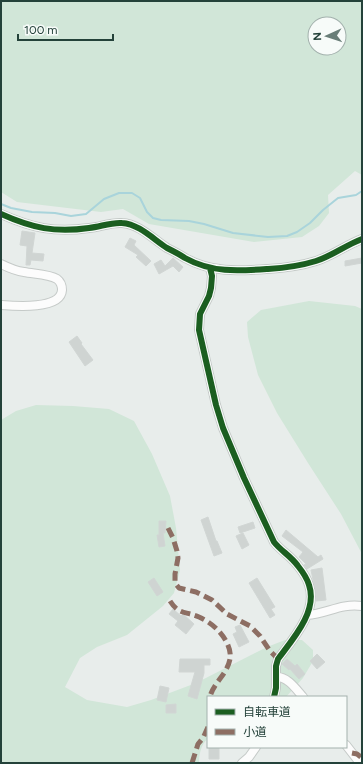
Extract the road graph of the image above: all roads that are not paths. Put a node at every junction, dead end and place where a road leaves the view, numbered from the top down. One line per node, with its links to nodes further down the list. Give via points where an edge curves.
1 (1, 214): 4 (street, via 19,222 56,230 128,224 193,262)
2 (362, 239): 4 (street, via 316,261 298,265 249,271)
3 (1, 264): 5 (street, via 18,271 55,278 62,285 62,292 56,300 44,304)
4 (210, 268): 7 (street, via 211,288 200,314 199,330 216,405 244,478 274,542 294,560 308,581 310,599)
5 (1, 305)
6 (362, 606): 7 (street, via 348,605)
7 (307, 615): 8 (street, via 278,659)
8 (276, 677): 9 (street); 10 (street, via 286,680)
9 (274, 696)
10 (302, 696)
11 (347, 746): 14 (street)
12 (255, 748): 13 (street)
13 (242, 763)
14 (360, 763)

